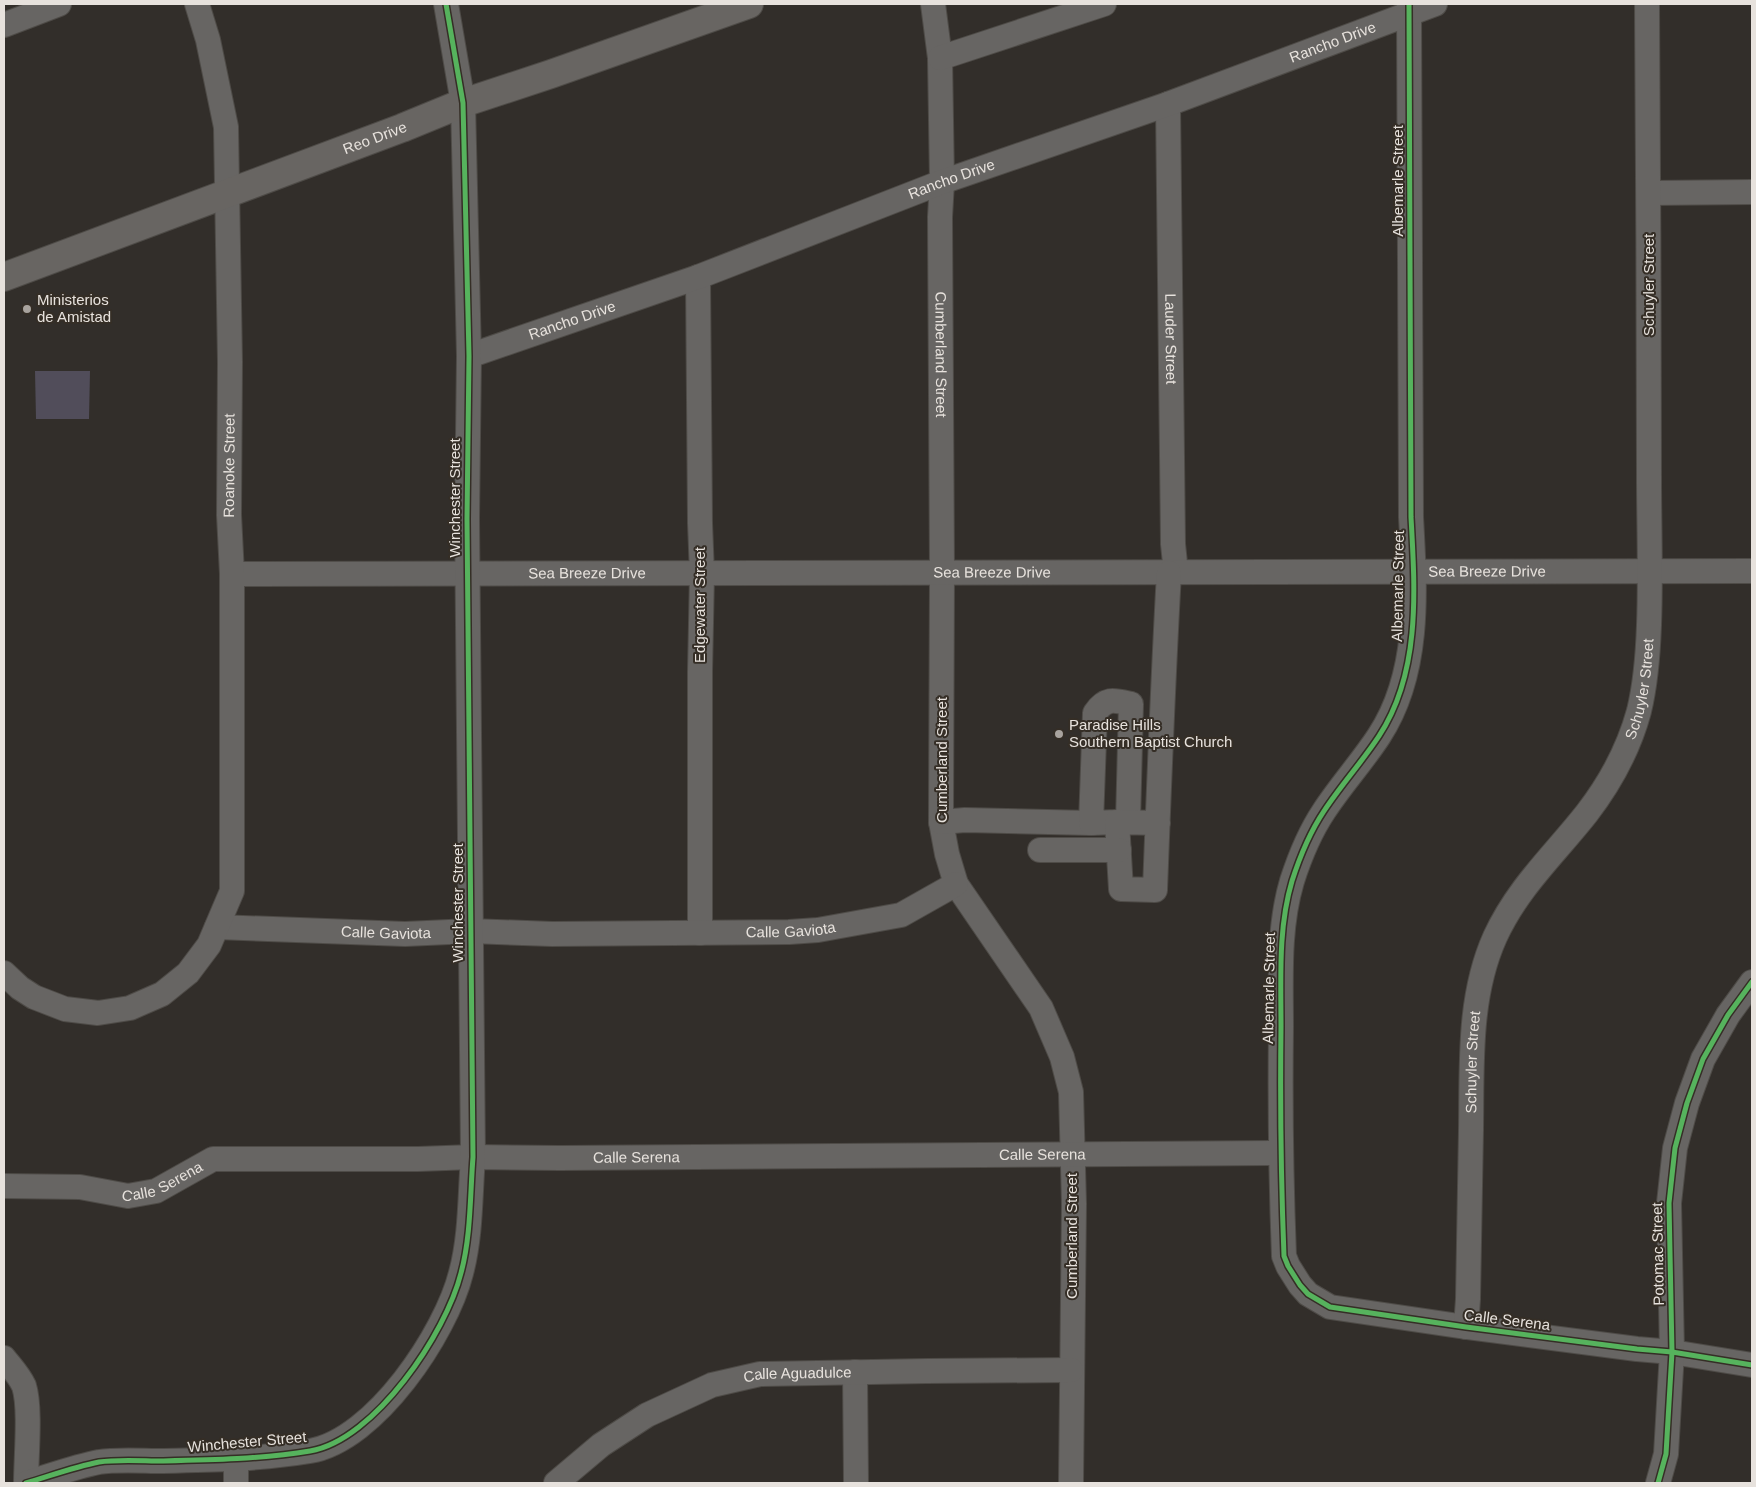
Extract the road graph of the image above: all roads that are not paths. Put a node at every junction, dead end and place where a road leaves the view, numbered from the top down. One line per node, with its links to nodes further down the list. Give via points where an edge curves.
1 (59, 4): 10 (street)
2 (197, 4): 15 (street, Roanoke Street, via 226,127)
3 (446, 4): 12 (street, Winchester Street)
4 (749, 4): 12 (main road, Reo Drive)
5 (933, 4): 11 (street, Cumberland Street)
6 (1104, 4): 11 (street)
7 (1435, 4): 9 (street, Rancho Drive)
8 (1647, 4): 17 (street, Schuyler Street)
9 (1409, 8): 13 (street, Rancho Drive); 23 (street, Albemarle Street)
10 (4, 25)
11 (940, 58): 14 (street, Cumberland Street)
12 (463, 103): 15 (main road, Reo Drive); 20 (street, Winchester Street)
13 (1168, 104): 14 (street, Rancho Drive); 25 (street, Lauder Street)
14 (942, 182): 19 (street, Rancho Drive); 24 (street, Cumberland Street)
15 (227, 192): 18 (main road, Reo Drive); 26 (street, Roanoke Street)
16 (1752, 192): 17 (street)
17 (1649, 193): 21 (street, Schuyler Street)
18 (4, 277)
19 (698, 277): 20 (street, Rancho Drive); 28 (street, Edgewater Street)
20 (469, 356): 27 (street, Winchester Street)
21 (1651, 571): 22 (street, Sea Breeze Drive); 23 (street, Sea Breeze Drive); 48 (street, Schuyler Street, via 1647,674 1638,714 1625,749 1587,813 1534,874 1511,907 1482,974 1474,1009 1472,1044)
22 (1752, 571)
23 (1414, 572): 25 (street, Sea Breeze Drive); 43 (street, Albemarle Street, via 1413,629 1398,699 1379,736 1324,810 1311,834 1297,866 1283,918)
24 (942, 573): 25 (street, Sea Breeze Drive); 28 (street, Sea Breeze Drive); 31 (street, Cumberland Street)
25 (1172, 573): 29 (street, Lauder Street)
26 (232, 574): 27 (street, Sea Breeze Drive); 38 (street, Roanoke Street, via 232,891)
27 (468, 574): 28 (street, Sea Breeze Drive); 39 (street, Winchester Street)
28 (702, 574): 40 (street, Edgewater Street)
29 (1162, 688): 30 (street, via 1142,702); 33 (street, Lauder Street)
30 (1131, 704): 32 (street); 34 (street, via 1113,700 1101,704 1096,713)
31 (941, 822): 34 (street); 37 (street, Cumberland Street)
32 (1122, 822): 33 (street); 34 (street); 36 (street)
33 (1158, 822): 36 (street, Lauder Street, via 1155,890 1121,889)
34 (1091, 823)
35 (1040, 850): 36 (street)
36 (1119, 850)
37 (956, 884): 40 (street, Calle Gaviota, via 901,915 818,930); 44 (street, Cumberland Street, via 1041,1008 1062,1057 1071,1092)
38 (217, 927): 39 (street, Calle Gaviota, via 405,934); 41 (street, via 199,959 176,984 130,1008 98,1012 65,1009 34,997)
39 (471, 931): 40 (street, Calle Gaviota); 45 (street, Winchester Street)
40 (700, 933)
41 (5, 977)
42 (1752, 982): 49 (street, Potomac Street, via 1728,1015 1703,1059 1686,1103 1675,1148 1669,1203)
43 (1280, 1153): 44 (street, Calle Serena); 47 (street, Albemarle Street)
44 (1073, 1155): 45 (street, Calle Serena); 52 (street, Cumberland Street)
45 (473, 1156): 46 (street, Calle Serena, via 213,1160 156,1190 128,1196 80,1187); 54 (street, Winchester Street, via 466,1254 456,1289 433,1339 401,1385 365,1421 336,1443 312,1451)
46 (4, 1186)
47 (1284, 1256): 48 (street, Calle Serena, via 1308,1294 1330,1307)
48 (1466, 1327): 49 (street, Calle Serena)
49 (1672, 1352): 51 (street, Calle Serena); 60 (street, Potomac Street, via 1666,1454)
50 (4, 1358): 55 (street, via 18,1374 26,1396)
51 (1752, 1365)
52 (1071, 1370): 53 (street, Calle Aguadulce); 59 (street, Cumberland Street)
53 (855, 1372): 57 (street, Calle Aguadulce, via 760,1374 712,1385 623,1430); 58 (street)
54 (236, 1459): 55 (street, Winchester Street, via 100,1462); 56 (street)
55 (26, 1483)
56 (236, 1483)
57 (556, 1483)
58 (856, 1483)
59 (1071, 1483)
60 (1658, 1483)

